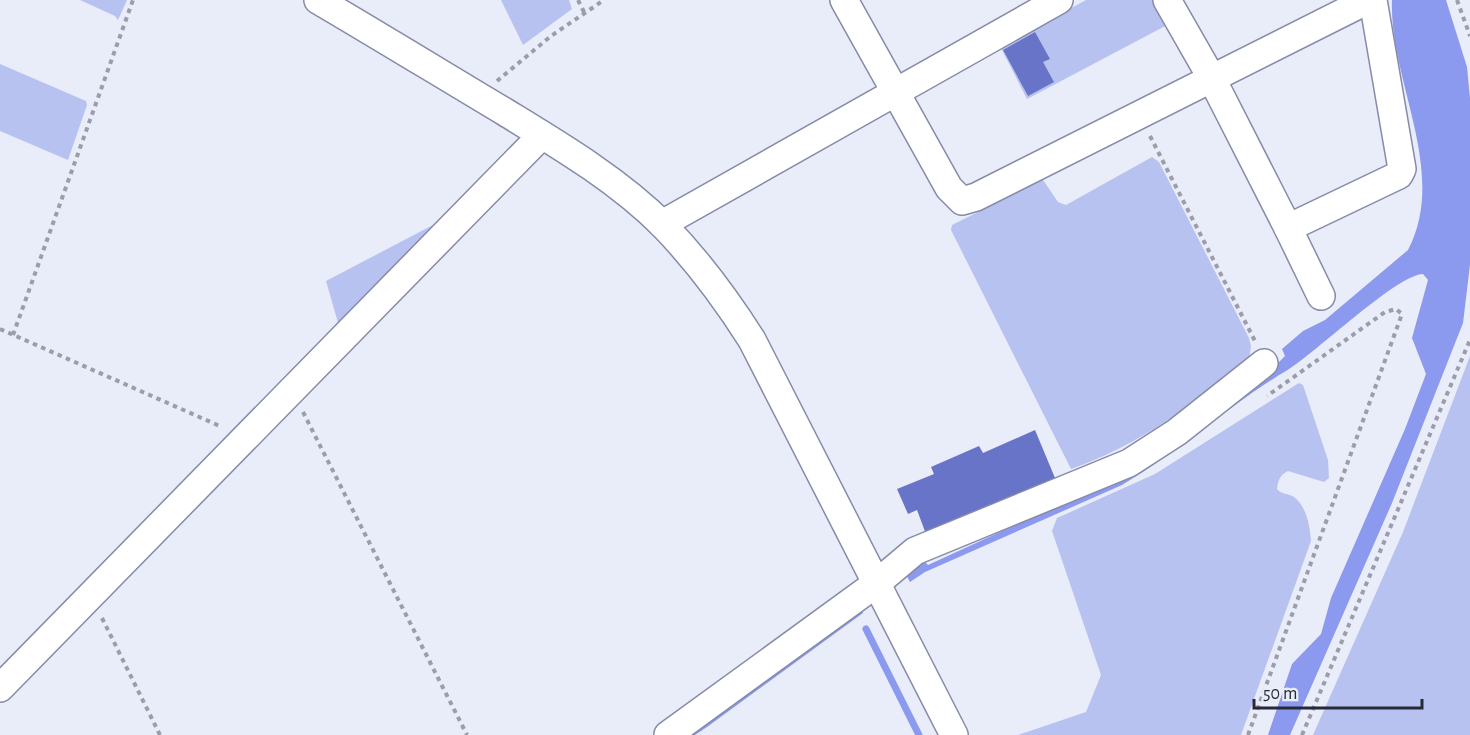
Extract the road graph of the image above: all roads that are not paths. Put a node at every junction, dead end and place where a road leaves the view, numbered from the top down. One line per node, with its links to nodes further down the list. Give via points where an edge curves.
1 (318, 0): 9 (street)
2 (844, 0): 8 (street)
3 (1059, 0): 8 (street)
4 (1167, 0): 7 (street)
5 (1368, 0): 7 (street)
6 (1373, 0): 11 (street, via 1402,169 1399,175)
7 (1211, 77): 8 (street, via 962,201 949,188); 11 (street)
8 (895, 93): 10 (street)
9 (542, 135): 10 (street, via 597,171); 15 (street)
10 (662, 224): 14 (street, via 725,299 752,340)
11 (1288, 228): 12 (street)
12 (1321, 296)
13 (1264, 363): 14 (street, via 1139,457 915,551)
14 (877, 583): 16 (street); 17 (street)
15 (0, 688)
16 (668, 735)
17 (954, 735)

